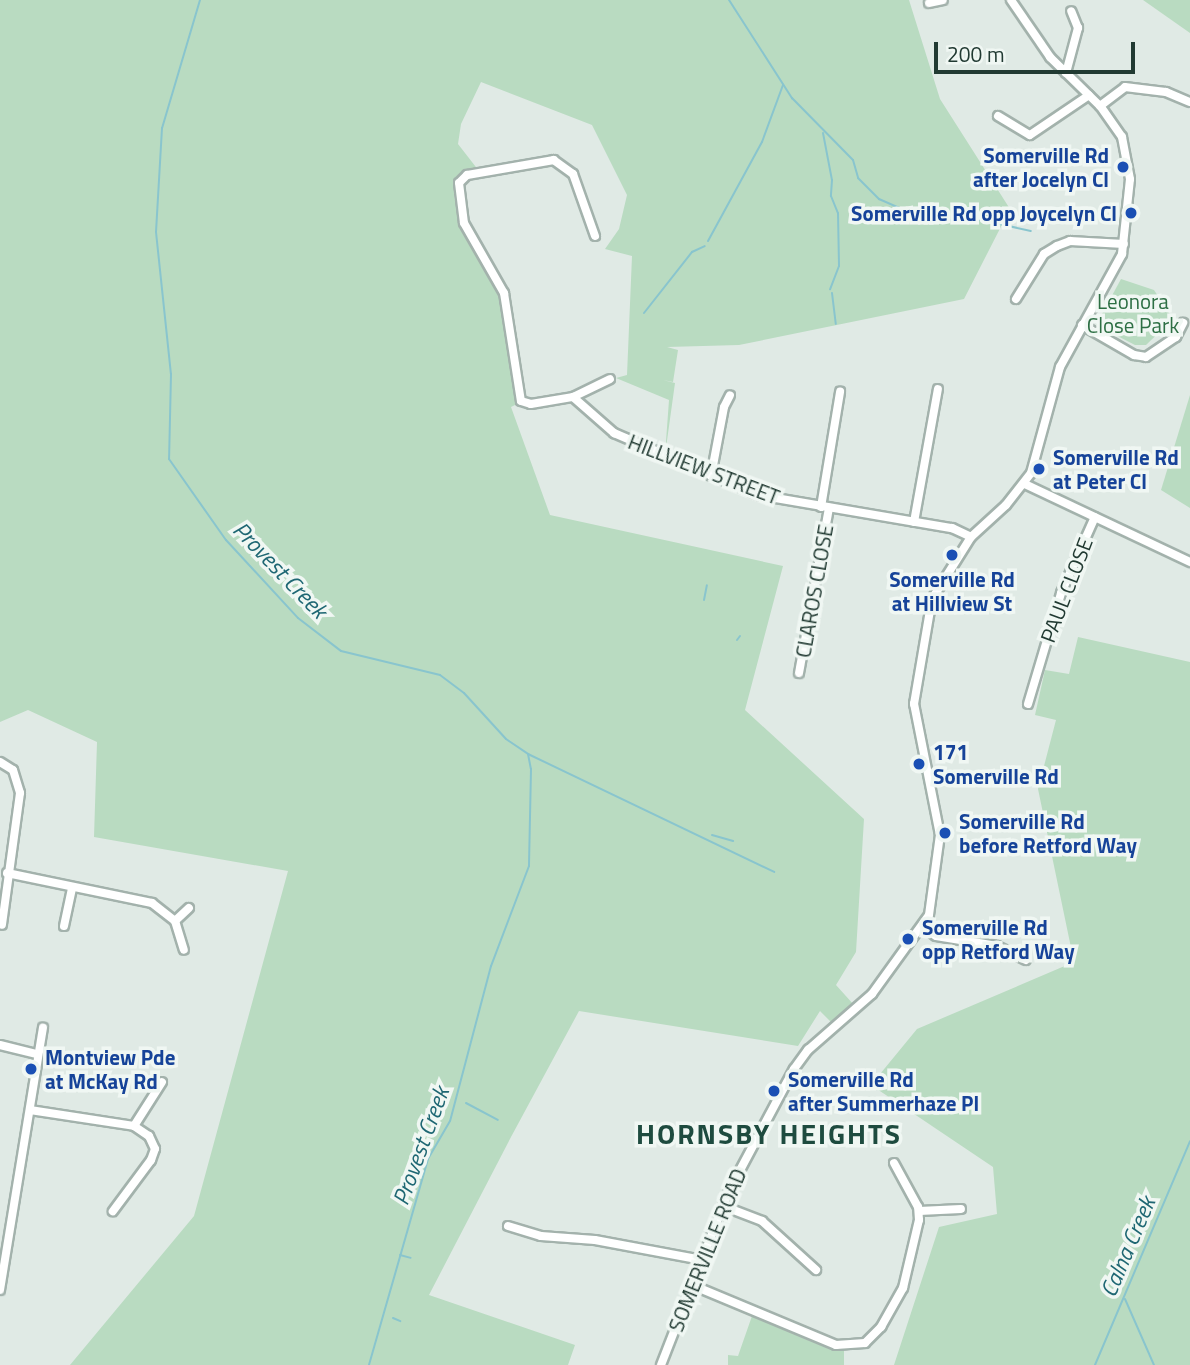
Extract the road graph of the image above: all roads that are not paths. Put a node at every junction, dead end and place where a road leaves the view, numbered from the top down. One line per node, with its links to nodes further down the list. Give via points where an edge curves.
1 (943, 0): 3 (street)
2 (1011, 0): 5 (street, SOMERVILLE ROAD, via 1037,42)
3 (929, 4)
4 (1071, 11): 5 (street, via 1078,28)
5 (1066, 73): 6 (street, SOMERVILLE ROAD)
6 (1089, 95): 8 (street, SOMERVILLE ROAD); 9 (street, via 1030,135)
7 (1190, 102): 8 (street, via 1166,92 1125,87)
8 (1101, 106): 11 (street, SOMERVILLE ROAD, via 1117,127 1128,158)
9 (998, 116)
10 (595, 236): 19 (street, via 573,174 565,165 541,160 461,178 459,206 467,230 504,293 517,396 531,404)
11 (1124, 244): 12 (street, via 1070,241 1057,246 1044,254); 14 (street, SOMERVILLE ROAD, via 1114,272)
12 (1016, 299)
13 (1183, 323): 14 (street, via 1176,337 1146,357 1134,355)
14 (1082, 325): 21 (street, SOMERVILLE ROAD, via 1060,367)
15 (610, 379): 19 (street)
16 (939, 389): 24 (street)
17 (840, 392): 22 (street, CLAROS CLOSE)
18 (730, 395): 20 (street)
19 (573, 397): 20 (street, HILLVIEW STREET, via 614,433)
20 (712, 476): 22 (street, HILLVIEW STREET, via 773,499)
21 (1025, 484): 23 (street); 25 (street, SOMERVILLE ROAD)
22 (825, 508): 24 (street, HILLVIEW STREET); 27 (street, CLAROS CLOSE)
23 (1095, 517): 26 (street); 28 (street, PAUL CLOSE, via 1060,593)
24 (914, 522): 25 (street, HILLVIEW STREET, via 952,528)
25 (971, 537): 36 (street, SOMERVILLE ROAD, via 932,599 915,691 915,716 940,835 934,897)
26 (1190, 562)
27 (799, 673)
28 (1028, 704)
29 (0, 762): 30 (street, via 13,770 20,793)
30 (7, 873): 31 (street); 34 (street)
31 (72, 889): 33 (street, via 152,904); 35 (street)
32 (189, 908): 33 (street)
33 (176, 921): 37 (street)
34 (2, 925)
35 (64, 926)
36 (923, 926): 38 (street, via 936,936 997,946); 46 (street, SOMERVILLE ROAD, via 872,994 800,1059)
37 (184, 950)
38 (1026, 960)
39 (43, 1027): 41 (street)
40 (0, 1045): 41 (street)
41 (36, 1054): 43 (street)
42 (162, 1082): 44 (street)
43 (30, 1110): 44 (street); 51 (street)
44 (134, 1126): 49 (street, via 149,1136 155,1149)
45 (894, 1163): 48 (street)
46 (723, 1206): 52 (street, SOMERVILLE ROAD); 53 (street, via 762,1221)
47 (961, 1209): 48 (street)
48 (919, 1210): 54 (street, via 903,1288 881,1327 856,1346 836,1345)
49 (113, 1211)
50 (508, 1226): 52 (street, via 541,1236 595,1240)
51 (4, 1241): 55 (street)
52 (702, 1260): 54 (street, SOMERVILLE ROAD)
53 (816, 1270)
54 (692, 1285): 56 (street, SOMERVILLE ROAD)
55 (0, 1290)
56 (660, 1365)

